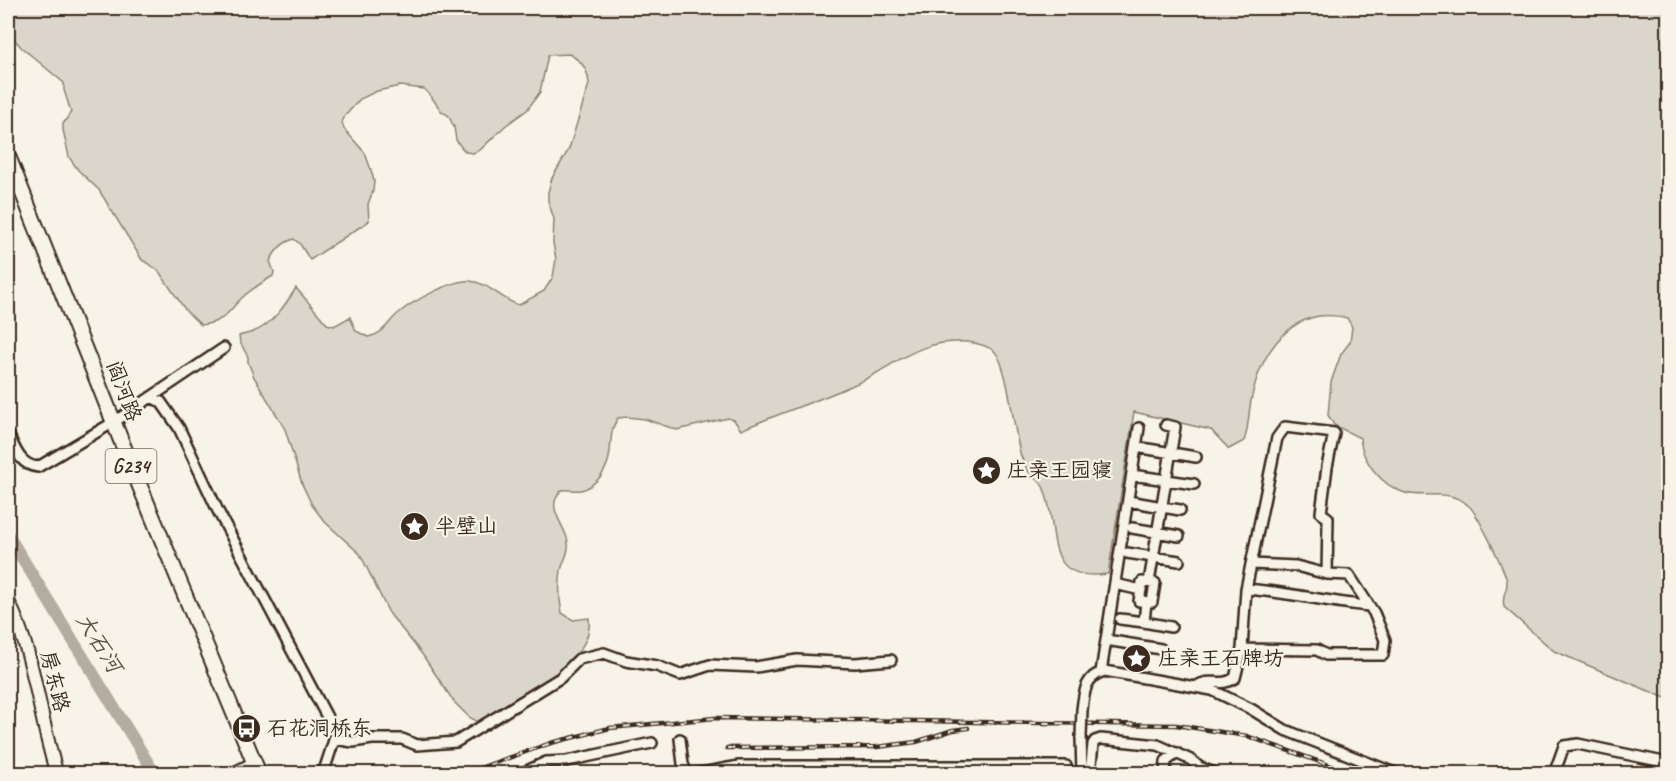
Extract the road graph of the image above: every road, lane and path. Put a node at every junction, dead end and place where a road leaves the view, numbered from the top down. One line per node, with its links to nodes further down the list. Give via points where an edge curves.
1 (8, 156): 4 (highway, 阎河路 / G234)
2 (224, 348): 3 (street)
3 (151, 397): 4 (street); 41 (street, via 161,402 179,429 336,734)
4 (114, 422): 7 (street, via 38,467 20,459); 47 (highway, 阎河路 / G234)
5 (1166, 425): 9 (street, via 1175,427)
6 (1139, 428): 8 (street)
7 (8, 434)
8 (1136, 447): 9 (street); 11 (street)
9 (1171, 453): 10 (street); 12 (street)
10 (1196, 457)
11 (1131, 475): 12 (street); 14 (street)
12 (1167, 480): 13 (street); 15 (street)
13 (1194, 483)
14 (1128, 501): 15 (street); 26 (street)
15 (1162, 507): 16 (street); 18 (street)
16 (1180, 510)
17 (1132, 528): 18 (street)
18 (1158, 532): 19 (street); 21 (street)
19 (1179, 536)
20 (1127, 553): 21 (street)
21 (1154, 557): 22 (street); 25 (street)
22 (1179, 561)
23 (1251, 564): 24 (street, via 1296,566); 24 (street, via 1277,438 1285,427 1334,433 1322,513 1328,518); 27 (street)
24 (1327, 574): 31 (street, via 1349,575)
25 (1149, 582): 28 (street, via 1142,582); 30 (street, via 1155,583 1152,602)
26 (1115, 584): 28 (street); 35 (street)
27 (1246, 589): 31 (street); 36 (street)
28 (1141, 590): 30 (street, via 1139,601)
29 (8, 601): 52 (main road, 房东路, via 32,662)
30 (1146, 602): 33 (street)
31 (1369, 606): 36 (street, via 1385,640 1383,655)
32 (1120, 619): 33 (street)
33 (1144, 622): 34 (street)
34 (1171, 627)
35 (1106, 640): 37 (street); 39 (street)
36 (1242, 649): 40 (street, via 1235,678 1227,684 1203,681)
37 (1161, 650)
38 (891, 660): 41 (street, via 797,660 756,667 710,665 680,675 604,653 579,659 560,678 456,742 417,745 402,739)
39 (1101, 672): 40 (street); 58 (street, bridge, via 1084,689)
40 (1197, 686): 62 (street, via 1251,709 1285,730)
41 (334, 739): 53 (street)
42 (680, 739): 55 (street)
43 (652, 743): 54 (street, via 546,762)
44 (1177, 753): 59 (street, via 1158,745 1101,739 1093,744); 60 (street, via 1166,761); 61 (street)
45 (1668, 763): 63 (street, via 1578,744 1564,746)
46 (8, 768): 51 (street)
47 (257, 768): 50 (main road)
48 (930, 769): 49 (street); 56 (street, via 739,766)
49 (1023, 769): 57 (street, via 1066,765)
50 (237, 771)
51 (12, 774)
52 (57, 774)
53 (323, 774)
54 (520, 774)
55 (687, 774)
56 (696, 774)
57 (1067, 774)
58 (1082, 774)
59 (1090, 774)
60 (1165, 774)
61 (1217, 774)
62 (1397, 774)
63 (1554, 774)

